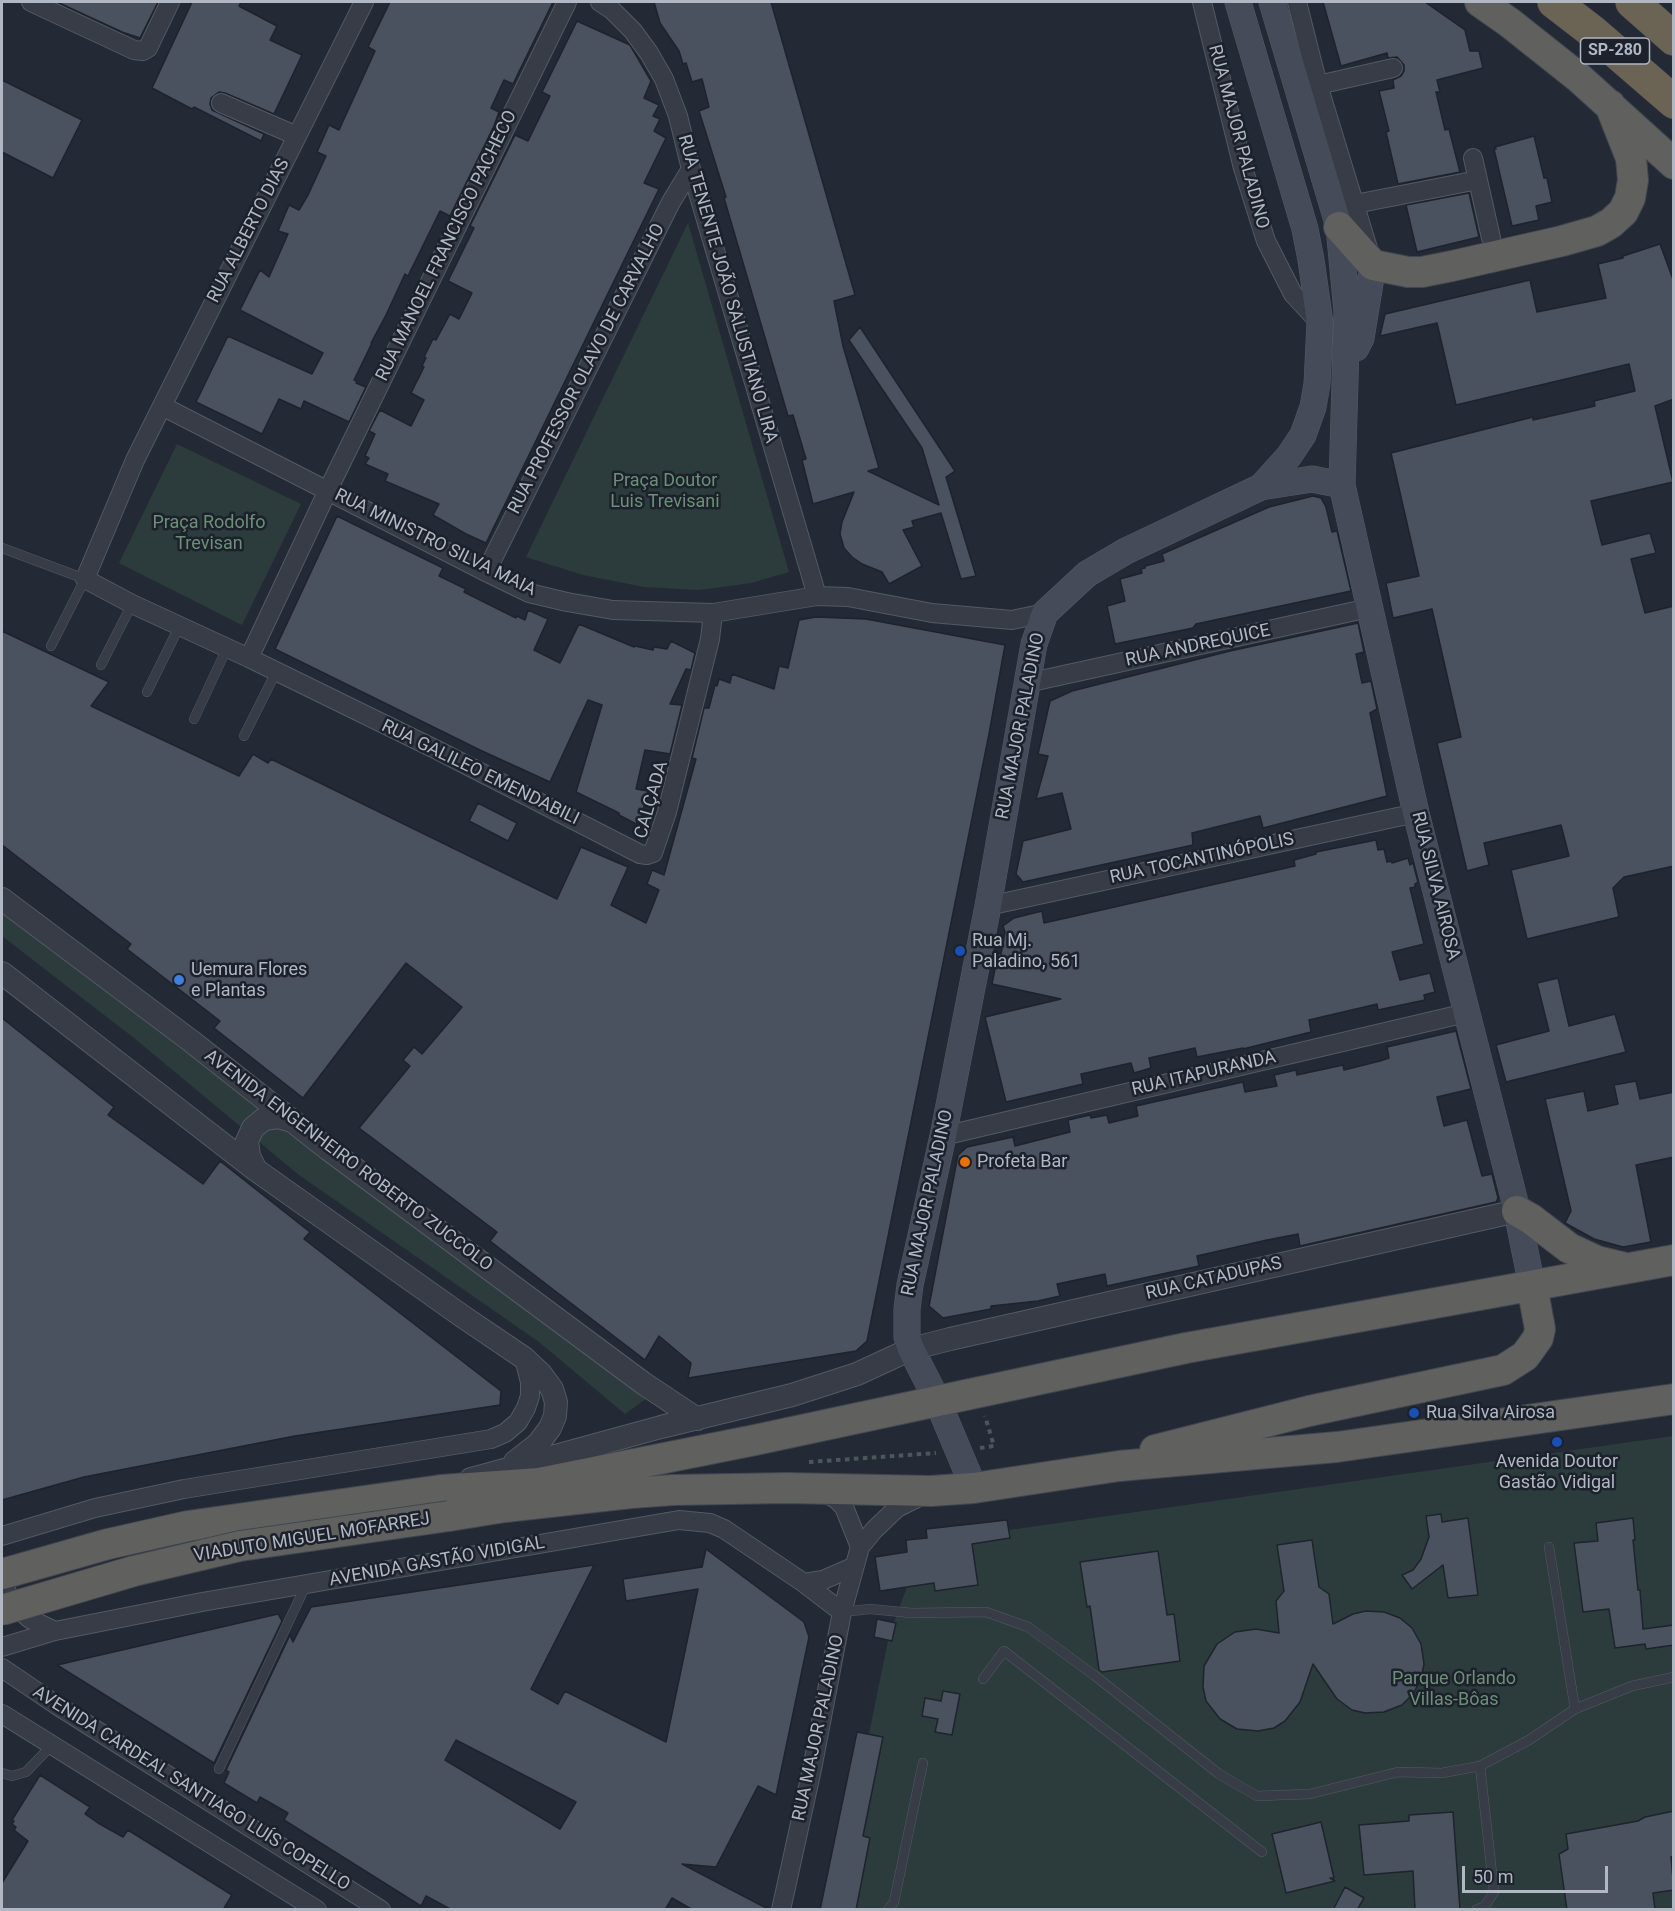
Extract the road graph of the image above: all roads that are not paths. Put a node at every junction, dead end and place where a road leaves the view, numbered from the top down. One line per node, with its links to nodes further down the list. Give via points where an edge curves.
1 (31, 2): 2 (street, via 134,50 145,50)
2 (170, 2)
3 (364, 2): 19 (street, RUA ALBERTO DIAS)
4 (567, 2): 32 (street, RUA MANOEL FRANCISCO PACHECO)
5 (600, 2): 22 (street, RUA TENENTE JOÃO SALUSTIANO LIRA, via 649,52 678,116)
6 (1202, 2): 27 (street, RUA MAJOR PALADINO, via 1243,168 1266,241 1293,294)
7 (1238, 2): 27 (main road, via 1305,229)
8 (1272, 2): 24 (main road)
9 (1297, 2): 15 (street)
10 (1480, 2): 18 (highway)
11 (1554, 2): 16 (highway, SP-280)
12 (1632, 2): 13 (highway)
13 (1674, 39)
14 (1393, 68): 15 (street)
15 (1318, 85): 24 (street)
16 (1674, 102)
17 (220, 103): 19 (street)
18 (1610, 105): 21 (highway); 26 (highway, via 1631,158 1633,180 1623,212 1611,223 1580,237 1422,272)
19 (297, 136): 29 (street, RUA ALBERTO DIAS)
20 (1473, 158): 23 (street)
21 (1674, 164)
22 (691, 169): 34 (street, RUA PROFESSOR OLAVO DE CARVALHO); 36 (street, RUA TENENTE JOÃO SALUSTIANO LIRA)
23 (1478, 180): 24 (street); 25 (street)
24 (1344, 217): 26 (highway); 28 (main road)
25 (1491, 238)
26 (1373, 265): 28 (main road, via 1361,338)
27 (1320, 323): 31 (main road, RUA MAJOR PALADINO, via 1317,384 1303,435)
28 (1346, 374): 30 (main road)
29 (162, 406): 32 (street, RUA MINISTRO SILVA MAIA); 35 (street, RUA ALBERTO DIAS)
30 (1342, 485): 31 (main road, via 1312,479); 38 (main road, RUA SILVA AIROSA)
31 (1261, 487): 40 (main road, RUA MAJOR PALADINO, via 1126,551 1087,574)
32 (328, 490): 34 (street, RUA MINISTRO SILVA MAIA); 46 (street, RUA MANOEL FRANCISCO PACHECO)
33 (2, 548): 35 (lane, RUA GALILEO EMENDABILI)
34 (486, 572): 39 (street, RUA MINISTRO SILVA MAIA, via 529,593 578,604 613,610)
35 (85, 579): 37 (street, RUA GALILEO EMENDABILI); 44 (lane)
36 (817, 596): 39 (street, RUA MINISTRO SILVA MAIA); 41 (street, RUA MINISTRO SILVA MAIA)
37 (132, 604): 42 (street, RUA GALILEO EMENDABILI); 47 (lane)
38 (1369, 608): 49 (street, RUA ANDREQUICE); 53 (main road, RUA SILVA AIROSA)
39 (713, 613): 48 (street, RUA GALILEO EMENDABILI, via 667,812 653,853 646,855)
40 (1045, 613): 41 (street, RUA MINISTRO SILVA MAIA); 43 (main road, RUA MAJOR PALADINO)
41 (1012, 620): 43 (street)
42 (179, 627): 45 (street, RUA GALILEO EMENDABILI); 50 (lane)
43 (1034, 644): 49 (main road, RUA MAJOR PALADINO)
44 (51, 646)
45 (227, 648): 46 (street, RUA GALILEO EMENDABILI); 51 (lane)
46 (249, 658): 48 (street, RUA GALILEO EMENDABILI)
47 (101, 665)
48 (276, 672): 52 (lane)
49 (1027, 683): 55 (main road, RUA MAJOR PALADINO)
50 (147, 692)
51 (194, 719)
52 (244, 736)
53 (1416, 813): 55 (street, RUA TOCANTINÓPOLIS); 57 (main road, RUA SILVA AIROSA)
54 (2, 899): 58 (street, AVENIDA ENGENHEIRO ROBERTO ZUCCOLO)
55 (988, 906): 59 (main road, RUA MAJOR PALADINO)
56 (2, 973): 60 (street)
57 (1466, 1013): 59 (street, RUA ITAPURANDA); 61 (main road, RUA SILVA AIROSA)
58 (292, 1121): 60 (street, via 264,1119 253,1128 247,1142); 69 (street, AVENIDA ENGENHEIRO ROBERTO ZUCCOLO, via 643,1383)
59 (943, 1136): 65 (main road, RUA MAJOR PALADINO, via 910,1285 907,1325)
60 (256, 1170): 66 (street)
61 (1517, 1211): 63 (highway, via 1569,1248 1596,1261); 64 (main road, RUA SILVA AIROSA); 65 (street, RUA CATADUPAS)
62 (1674, 1260): 63 (highway)
63 (1625, 1268): 64 (highway)
64 (1532, 1286): 67 (highway, via 1186,1348); 70 (highway, via 1540,1329 1538,1338 1525,1356 1503,1370 1160,1447)
65 (911, 1349): 67 (main road, RUA MAJOR PALADINO); 69 (street, via 831,1384)
66 (524, 1358): 71 (street, via 552,1389 555,1416 538,1444); 76 (street, via 530,1382 526,1408 518,1422 491,1439 184,1489 96,1508)
67 (937, 1400): 72 (main road, RUA MAJOR PALADINO); 75 (highway, via 755,1440)
68 (1674, 1400): 70 (highway, via 1337,1448)
69 (697, 1419): 71 (street)
70 (1119, 1466): 72 (highway)
71 (507, 1468): 75 (street)
72 (974, 1488): 74 (highway)
73 (819, 1490): 74 (highway); 75 (highway, via 631,1493 505,1507); 77 (street, via 844,1507)
74 (931, 1491): 77 (street, RUA MAJOR PALADINO, via 897,1508)
75 (439, 1499): 80 (highway, VIADUTO MIGUEL MOFARREJ, via 188,1526 108,1544); 83 (highway, VIADUTO MIGUEL MOFARREJ, bridge, via 134,1571)
76 (2, 1540)
77 (860, 1547): 79 (street, RUA MAJOR PALADINO)
78 (1548, 1547): 90 (lane)
79 (853, 1567): 81 (street, via 823,1580); 84 (street, RUA MAJOR PALADINO)
80 (2, 1576): 85 (street, via 17,1608)
81 (804, 1583): 82 (street, AVENIDA GASTÃO VIDIGAL, via 724,1529 679,1520); 84 (street, AVENIDA GASTÃO VIDIGAL)
82 (306, 1585): 85 (street, AVENIDA GASTÃO VIDIGAL); 95 (lane)
83 (2, 1610)
84 (842, 1612): 94 (lane, via 986,1612 1028,1627 1219,1774 1257,1796 1310,1794 1398,1772 1442,1773); 100 (street, RUA MAJOR PALADINO)
85 (56, 1631): 86 (street, AVENIDA GASTÃO VIDIGAL)
86 (2, 1647)
87 (2, 1668): 99 (street, AVENIDA CARDEAL SANTIAGO LUÍS COPELLO)
88 (1674, 1677): 90 (lane, via 1632,1686)
89 (983, 1679): 97 (lane, via 1004,1651)
90 (1575, 1709): 94 (lane)
91 (2, 1714): 92 (street, AVENIDA CARDEAL SANTIAGO LUÍS COPELLO)
92 (52, 1745): 96 (lane, via 26,1772 12,1776); 98 (street, AVENIDA CARDEAL SANTIAGO LUÍS COPELLO)
93 (923, 1763): 101 (lane, via 894,1902)
94 (1480, 1766): 102 (lane, via 1494,1892)
95 (219, 1769)
96 (2, 1773)
97 (1262, 1852)
98 (316, 1910)
99 (381, 1910)
100 (781, 1910)
101 (888, 1910)
102 (1476, 1910)

